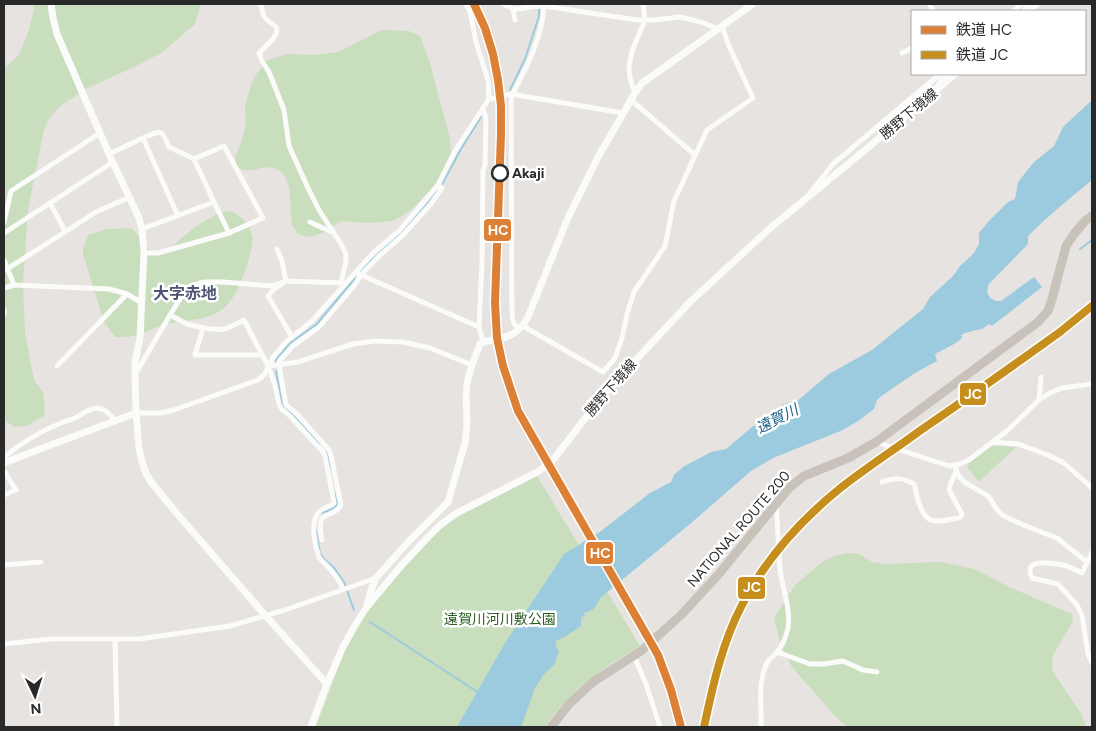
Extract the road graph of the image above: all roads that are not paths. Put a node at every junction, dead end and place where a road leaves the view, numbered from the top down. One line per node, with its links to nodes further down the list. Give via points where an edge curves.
1 (51, 4): 23 (street, via 56,34)
2 (261, 4): 41 (street, via 264,16 278,31 259,53 284,110 289,146 315,203)
3 (466, 4): 20 (street, via 488,80)
4 (504, 4): 8 (street)
5 (643, 4): 10 (street)
6 (753, 4): 11 (street)
7 (538, 6): 8 (street); 10 (street); 18 (street, via 543,17 536,44)
8 (512, 9): 9 (street)
9 (515, 20)
10 (645, 20): 11 (street, via 680,17); 19 (street, via 629,67)
11 (720, 27): 19 (street, via 642,83); 26 (street, via 753,98 707,130)
12 (911, 48): 13 (street)
13 (902, 53)
14 (939, 75): 30 (street, via 833,164)
15 (946, 75): 17 (street)
16 (954, 75): 17 (street, 勝野下境線)
17 (936, 91): 30 (street, 勝野下境線)
18 (511, 94): 20 (street); 22 (street); 58 (street, via 512,321)
19 (632, 96): 22 (street); 26 (street)
20 (489, 99): 21 (street)
21 (483, 109): 46 (street, via 455,151 440,186 399,231 372,253); 56 (street, via 486,118)
22 (623, 113): 58 (street, via 567,220)
23 (100, 133): 25 (street); 35 (street, via 11,191)
24 (143, 138): 25 (street); 27 (street, via 158,132 163,134 169,148); 33 (street)
25 (109, 154): 28 (street)
26 (695, 155): 58 (street, via 674,202 665,246 634,292 615,358 603,372)
27 (194, 159): 31 (street); 40 (street, via 224,146 263,218)
28 (113, 162): 29 (street); 32 (street)
29 (130, 197): 37 (street); 38 (street)
30 (807, 198): 90 (street, 勝野下境線, via 691,301 603,395 552,460 539,471 455,514 439,526)
31 (214, 202): 33 (street); 40 (street)
32 (50, 203): 38 (street); 39 (street)
33 (178, 216): 37 (street)
34 (1092, 216): 72 (highway, NATIONAL ROUTE 200, via 1066,246 1048,311 1038,322)
35 (4, 222)
36 (310, 222): 41 (street)
37 (142, 230): 43 (street)
38 (65, 231): 45 (street)
39 (4, 233)
40 (229, 233): 43 (street, via 158,253)
41 (335, 234): 48 (street, via 346,254)
42 (277, 249): 47 (street)
43 (144, 252): 52 (street)
44 (4, 260): 45 (street)
45 (7, 269): 49 (street)
46 (359, 274): 48 (street); 56 (street); 62 (street, via 354,286 318,327 293,346)
47 (286, 281): 48 (street); 55 (street, via 271,286 204,282 191,286); 59 (street, via 268,296)
48 (343, 283): 59 (street, via 312,321)
49 (14, 285): 50 (street); 51 (street, via 109,289)
50 (4, 288)
51 (127, 294): 52 (street); 64 (street)
52 (142, 303): 66 (street)
53 (4, 309): 54 (street)
54 (4, 314)
55 (170, 315): 57 (street); 66 (street)
56 (480, 327): 60 (street)
57 (203, 328): 61 (street, via 226,330 244,320); 61 (street, via 195,355)
58 (521, 328): 60 (street, via 502,338)
59 (292, 337): 65 (street)
60 (483, 342): 63 (street)
61 (262, 355): 65 (street)
62 (279, 365): 63 (street, via 375,341 403,342 430,348); 65 (street); 82 (street, via 286,404 331,456 341,505 321,519)
63 (472, 365): 88 (street, via 467,382 466,443 448,502)
64 (57, 366)
65 (268, 366): 70 (street, via 258,380 174,410); 82 (street, via 281,408 325,456 334,503 315,517 313,523)
66 (135, 376): 70 (street)
67 (1041, 377): 69 (street)
68 (1092, 384): 69 (street, via 1062,388)
69 (1039, 400): 73 (street)
70 (136, 413): 71 (street); 91 (street, via 142,462 151,482)
71 (115, 421): 74 (street, via 103,410 89,410 58,424); 75 (street)
72 (876, 442): 76 (street); 81 (highway, NATIONAL ROUTE 200, via 848,458 804,476)
73 (993, 442): 76 (street); 79 (street, via 1018,444 1048,455 1064,463)
74 (4, 457)
75 (4, 463)
76 (956, 468): 78 (street, via 949,490 962,514 958,518 930,520 922,511 914,484 899,478); 86 (street, via 964,482 988,496 1004,516 1057,538)
77 (4, 471): 80 (street, via 16,490)
78 (882, 482)
79 (1092, 488)
80 (4, 495)
81 (776, 503): 94 (street, via 780,566 789,618 784,642); 95 (highway, NATIONAL ROUTE 200, via 681,615)
82 (317, 532): 83 (street); 89 (street, via 321,561)
83 (322, 540)
84 (1092, 552): 86 (street)
85 (41, 562): 87 (street)
86 (1087, 562): 96 (street, via 1082,573 1039,562 1033,564 1030,573 1032,578 1058,584 1077,605)
87 (4, 565)
88 (376, 578): 89 (street); 90 (street)
89 (345, 588): 91 (street)
90 (366, 608): 98 (street, 勝野下境線, via 342,649)
91 (265, 615): 92 (street, via 230,626 139,639); 98 (street)
92 (116, 639): 93 (street, via 50,639); 99 (street)
93 (4, 644)
94 (777, 652): 97 (street, via 810,664 842,661); 103 (street, via 768,661 760,688)
95 (634, 656): 101 (highway, NATIONAL ROUTE 200, via 593,682); 102 (street)
96 (1092, 663)
97 (877, 672)
98 (327, 684): 100 (street, 勝野下境線)
99 (117, 727)
100 (311, 727)
101 (550, 727)
102 (660, 727)
103 (761, 727)

